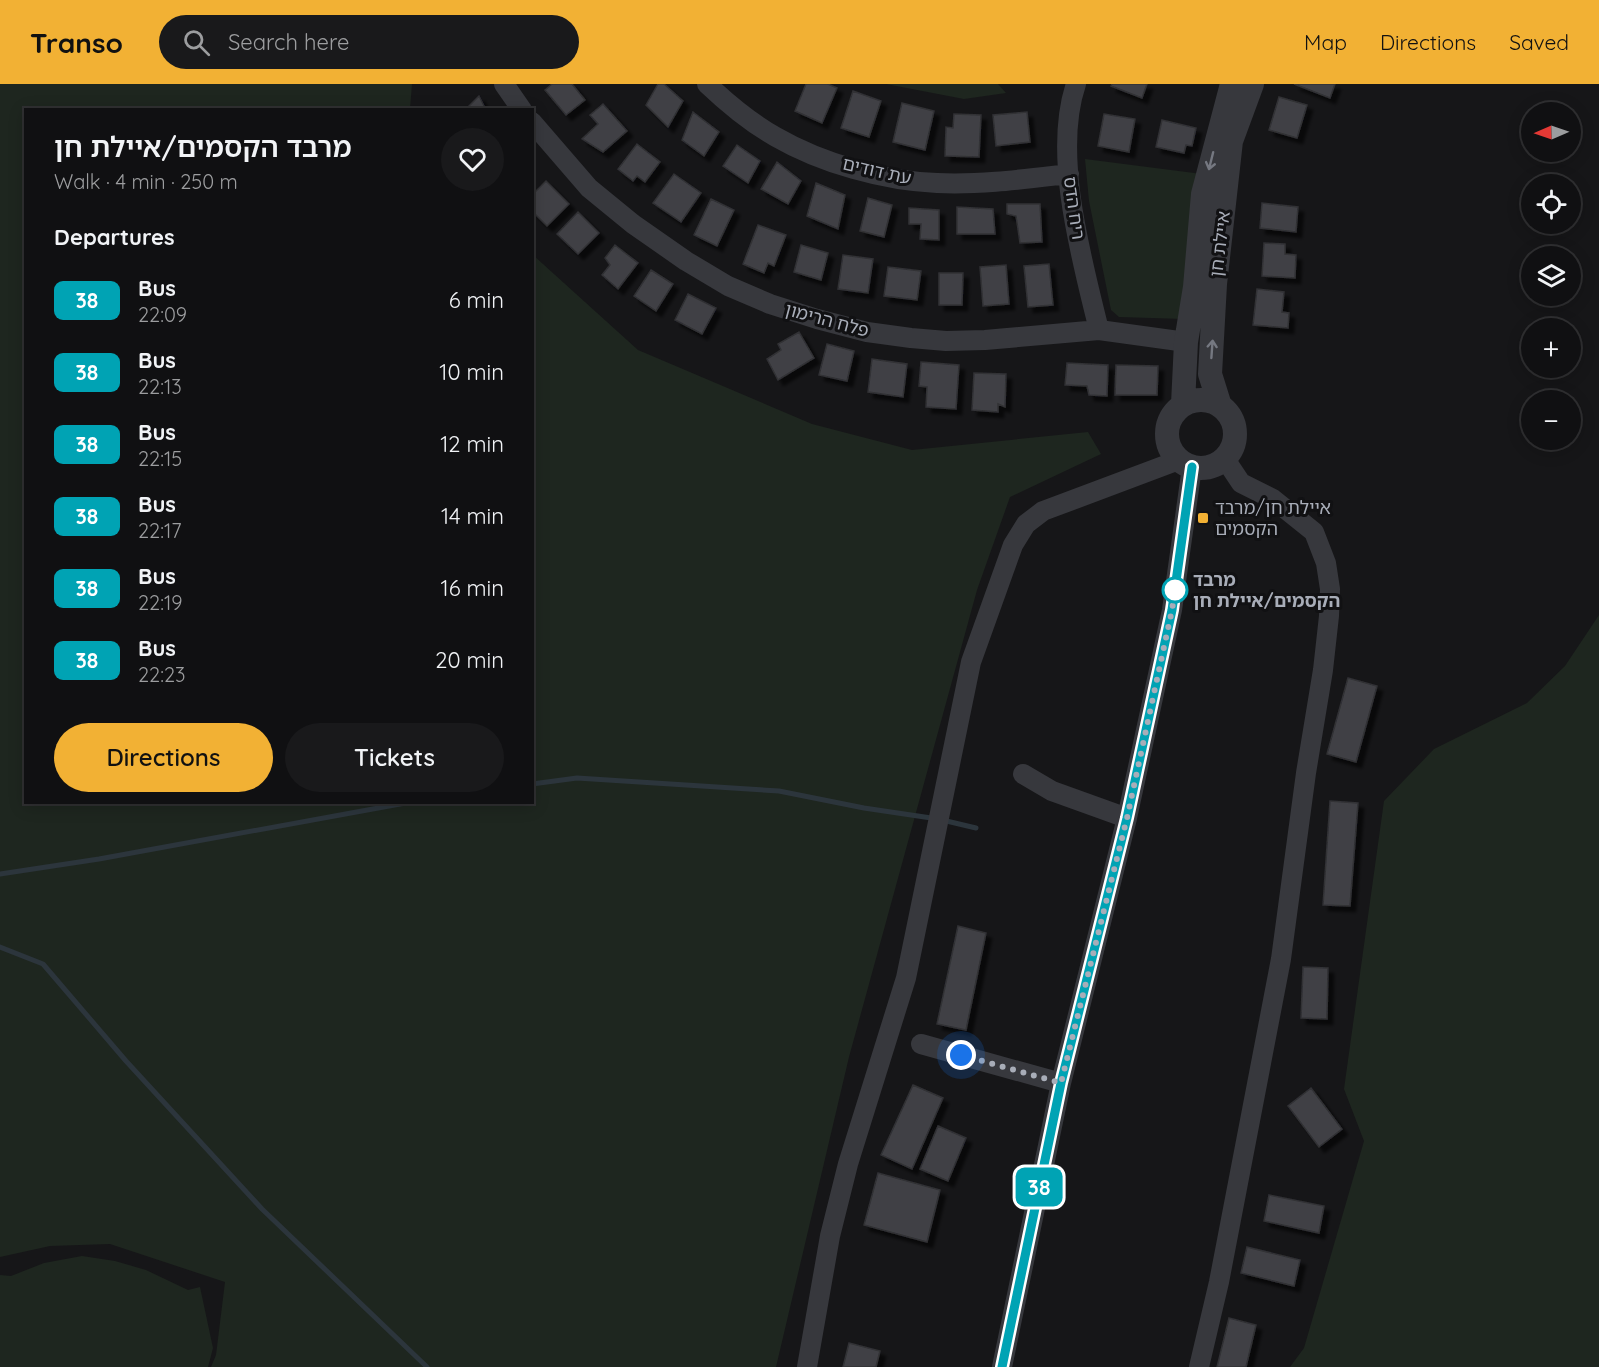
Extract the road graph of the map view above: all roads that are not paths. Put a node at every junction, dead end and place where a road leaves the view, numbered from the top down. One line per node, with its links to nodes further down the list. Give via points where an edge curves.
1 (504, 84): 6 (street)
2 (707, 84): 8 (street, עת דודים, via 775,136 850,167 897,179 980,182)
3 (1232, 84): 10 (street, one-way to 10, via 1203,194)
4 (1252, 84): 12 (street, איילת חן, one-way to 4, via 1210,374 1215,284 1231,141)
5 (1071, 86): 8 (street, ריח הדס)
6 (521, 108)
7 (534, 124): 9 (street, פלח הרימון, via 589,188 633,224 720,281 770,304 857,329 911,338 985,340)
8 (1069, 174): 9 (street, ריח הדס)
9 (1099, 330): 10 (street, פלח הרימון)
10 (1186, 342): 11 (street)
11 (1183, 404): 12 (street, via 1197,399); 14 (street, via 1170,418 1167,430 1171,451)
12 (1220, 406): 13 (street, via 1234,423 1236,438)
13 (1225, 459): 14 (street, via 1204,468); 21 (street, via 1241,483 1273,499 1314,532 1326,563 1330,589 1323,670 1281,959)
14 (1185, 464): 16 (street, via 1172,610); 19 (street, via 1043,511 1026,524 1013,545 971,662 906,978 848,1164 830,1236)
15 (1023, 774): 16 (street, via 1052,791)
16 (1127, 818): 18 (street)
17 (921, 1044): 18 (street)
18 (1061, 1083): 20 (street)
19 (807, 1367)
20 (1002, 1367)
21 (1199, 1367)

